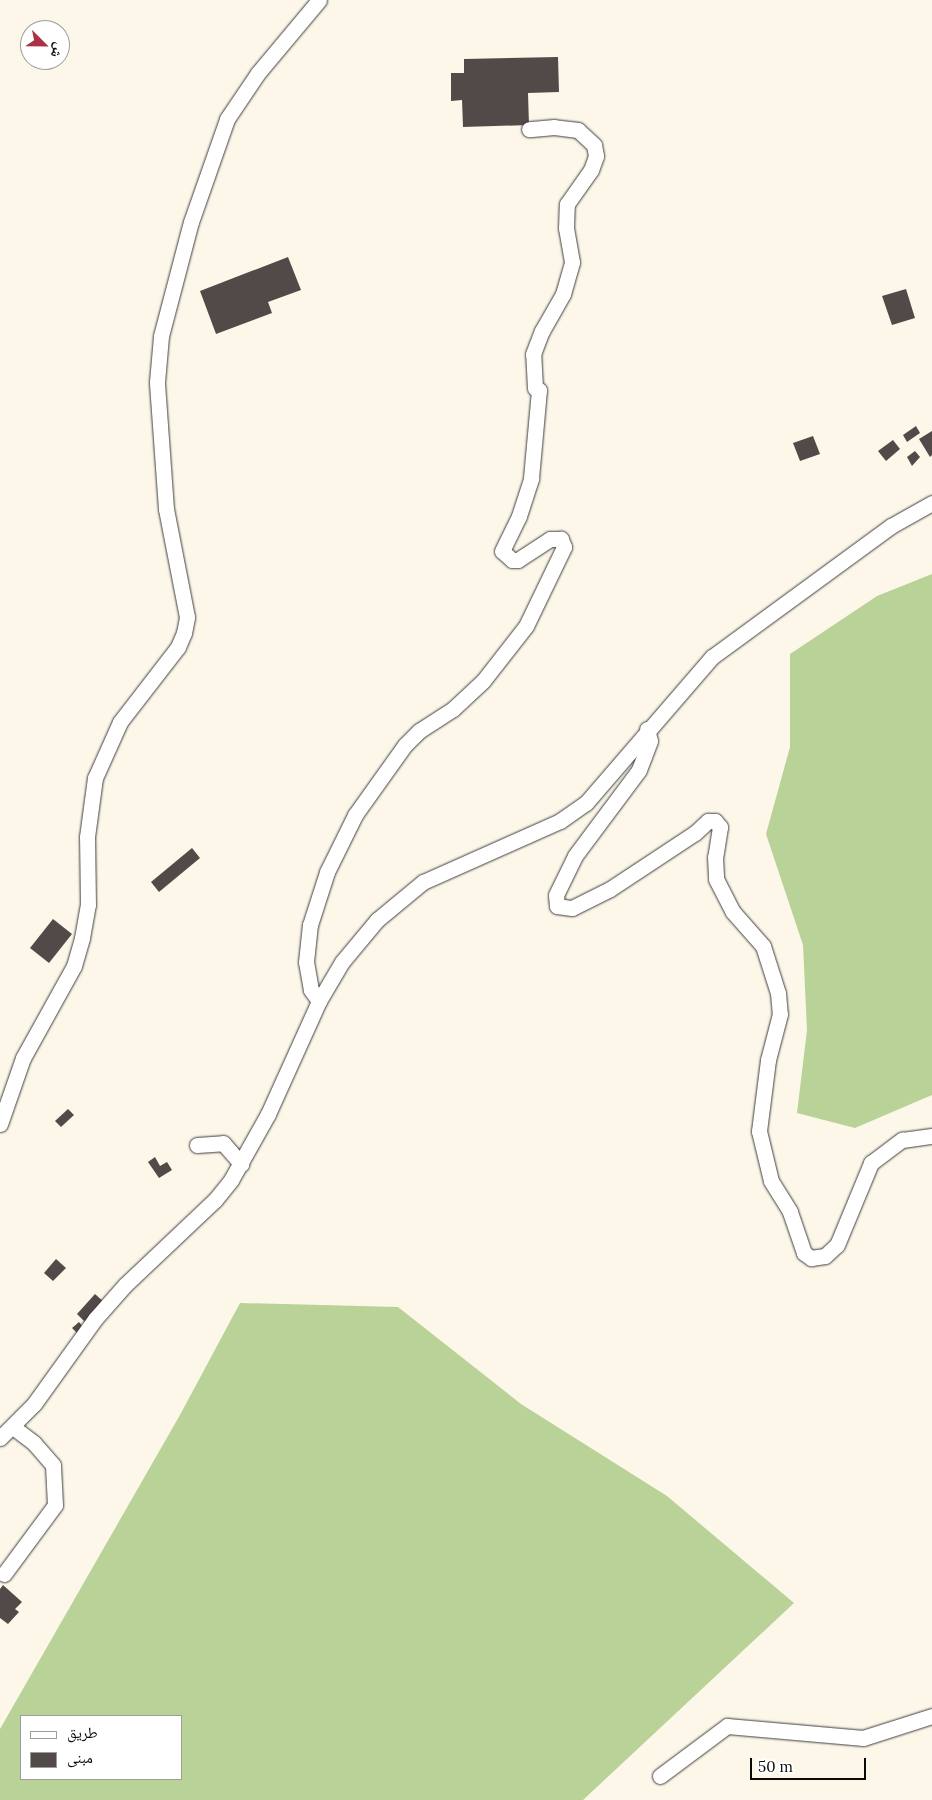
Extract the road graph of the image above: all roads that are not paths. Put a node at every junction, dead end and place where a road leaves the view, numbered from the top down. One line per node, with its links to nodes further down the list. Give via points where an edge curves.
1 (319, 0): 6 (street, via 258,73 227,119 191,222 161,336 157,382 163,483 171,543 187,616 184,633 178,647 120,722 95,778 87,837 88,905 82,938 74,966 23,1058)
2 (529, 129): 5 (street, via 554,127 578,130 594,145 596,156 592,170 567,204 570,271 563,294 533,354 535,388 539,390 531,478 519,516 502,551 512,560 518,560 550,540 561,539 564,548 526,626 483,681 453,709 419,731 405,745 355,815 327,872 310,925 308,979)
3 (932, 503): 4 (street, via 891,526 731,641 689,679)
4 (647, 729): 5 (street, via 603,785 560,821 448,870 399,899 359,940); 7 (street, via 650,741 639,770 575,856 556,895 558,906 572,908 610,889 696,833 708,821 715,821 720,827 715,856 716,879 733,912 763,946 778,993 780,1014 768,1060 759,1131 771,1181 790,1212 804,1253 811,1258 825,1256 837,1245 871,1163 902,1140)
5 (319, 1000): 9 (street, via 281,1088)
6 (0, 1124)
7 (932, 1136)
8 (197, 1145): 9 (street, via 223,1143)
9 (242, 1164): 10 (street, via 215,1200 125,1285 95,1319 53,1379)
10 (13, 1427): 11 (street); 12 (street, via 34,1443 53,1465 55,1505)
11 (0, 1438)
12 (4, 1574)
13 (932, 1716): 14 (street, via 863,1738 727,1726)
14 (660, 1776)

